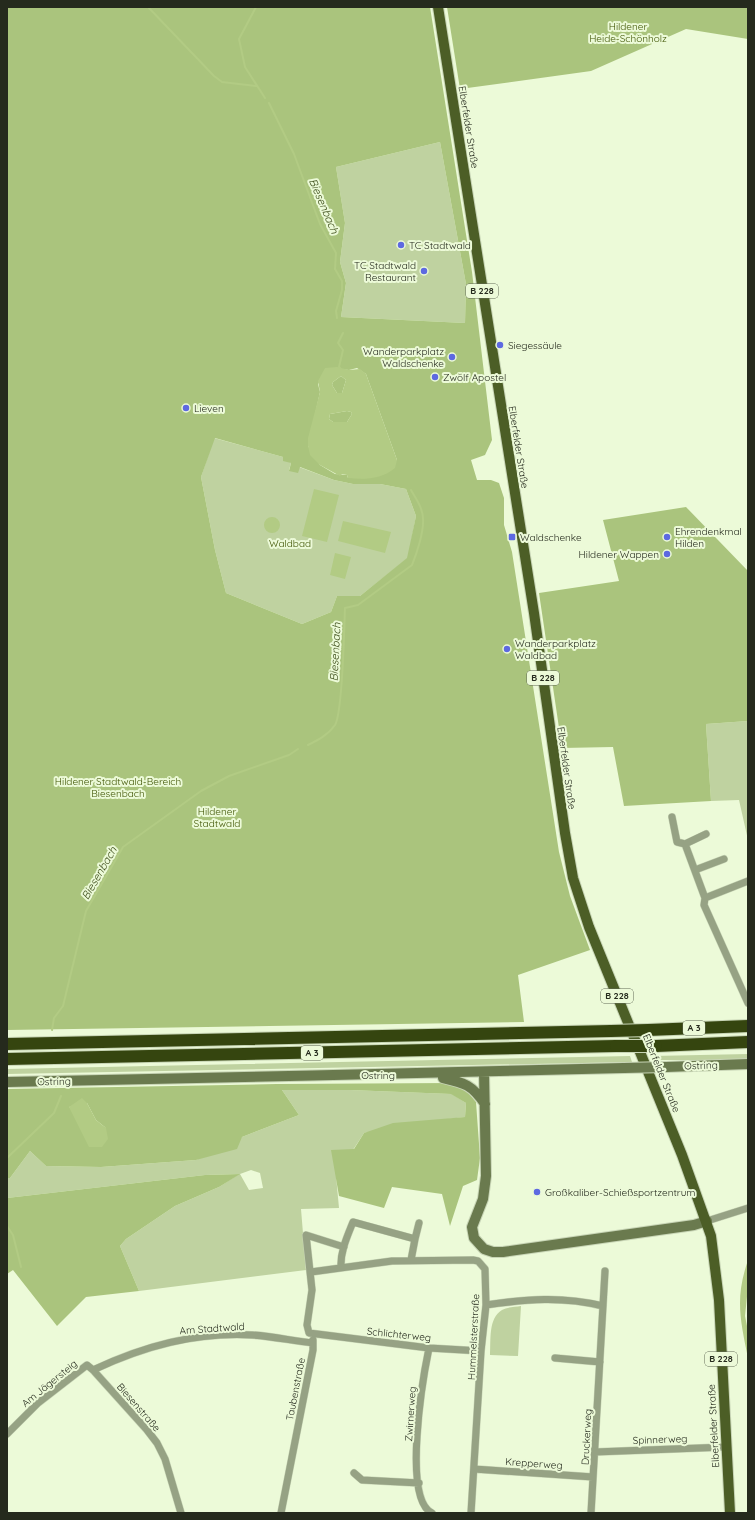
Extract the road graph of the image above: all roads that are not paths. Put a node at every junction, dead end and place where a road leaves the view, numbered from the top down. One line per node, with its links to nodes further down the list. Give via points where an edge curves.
1 (438, 7): 20 (main road, Elberfelder Straße / B 228, via 534,613 573,878 589,927 682,1154)
2 (672, 817): 4 (street, via 677,842)
3 (706, 834): 4 (street)
4 (685, 844): 6 (street)
5 (724, 859): 6 (street)
6 (695, 870): 8 (street)
7 (748, 881): 8 (street)
8 (705, 898): 9 (street, via 704,904)
9 (748, 1003)
10 (744, 1026): 12 (highway, A 3, bridge)
11 (744, 1042): 13 (highway, A 3, bridge)
12 (7, 1044)
13 (7, 1059)
14 (747, 1064): 15 (main road, Ostring, bridge)
15 (484, 1072): 16 (main road, Ostring); 18 (main road)
16 (427, 1074): 17 (main road, Ostring); 18 (main road, via 466,1084 475,1090)
17 (7, 1082)
18 (485, 1105): 20 (main road, via 486,1176 483,1200 472,1227 474,1238 484,1249 503,1252)
19 (748, 1208): 20 (street)
20 (706, 1221): 39 (main road, Elberfelder Straße / B 228, via 716,1272)
21 (419, 1223): 22 (street)
22 (415, 1239): 23 (street, via 353,1222); 24 (street)
23 (344, 1247): 25 (street); 27 (street, via 306,1235)
24 (411, 1260): 25 (street, Hummelsterstraße); 28 (street, Hummelsterstraße, via 478,1261 485,1269)
25 (341, 1268): 27 (street, Hummelsterstraße)
26 (605, 1271): 29 (street, Druckerweg)
27 (311, 1272): 30 (street, Taubenstraße, via 312,1290 307,1330)
28 (486, 1305): 29 (street, via 538,1298); 33 (street, Hummelsterstraße)
29 (603, 1306): 35 (street, Druckerweg)
30 (314, 1334): 31 (street, Taubenstraße); 32 (street, Schlichterweg)
31 (313, 1344): 37 (street, Am Stadtwald, via 253,1335 198,1337 145,1348); 46 (street, Taubenstraße)
32 (429, 1348): 33 (street, Schlichterweg); 44 (street, Zwirnerweg, via 418,1414)
33 (481, 1351): 41 (street, Hummelsterstraße)
34 (555, 1358): 35 (street)
35 (600, 1362): 40 (street, Druckerweg)
36 (87, 1365): 37 (street, Biesenstraße); 38 (street, Am Jägersteig, via 38,1403)
37 (93, 1370): 45 (street, Biesenstraße, via 157,1443)
38 (7, 1434)
39 (726, 1447): 40 (street, Spinnerweg); 50 (main road, Elberfelder Straße / B 228)
40 (595, 1452): 43 (street, Druckerweg)
41 (474, 1469): 43 (street, Krepperweg); 48 (street, Hummelsterstraße)
42 (354, 1473): 44 (street, via 362,1480)
43 (593, 1477): 49 (street, Druckerweg)
44 (419, 1483): 47 (street, Zwirnerweg, via 424,1507)
45 (181, 1513)
46 (281, 1513)
47 (432, 1513)
48 (471, 1513)
49 (591, 1513)
50 (730, 1513)

